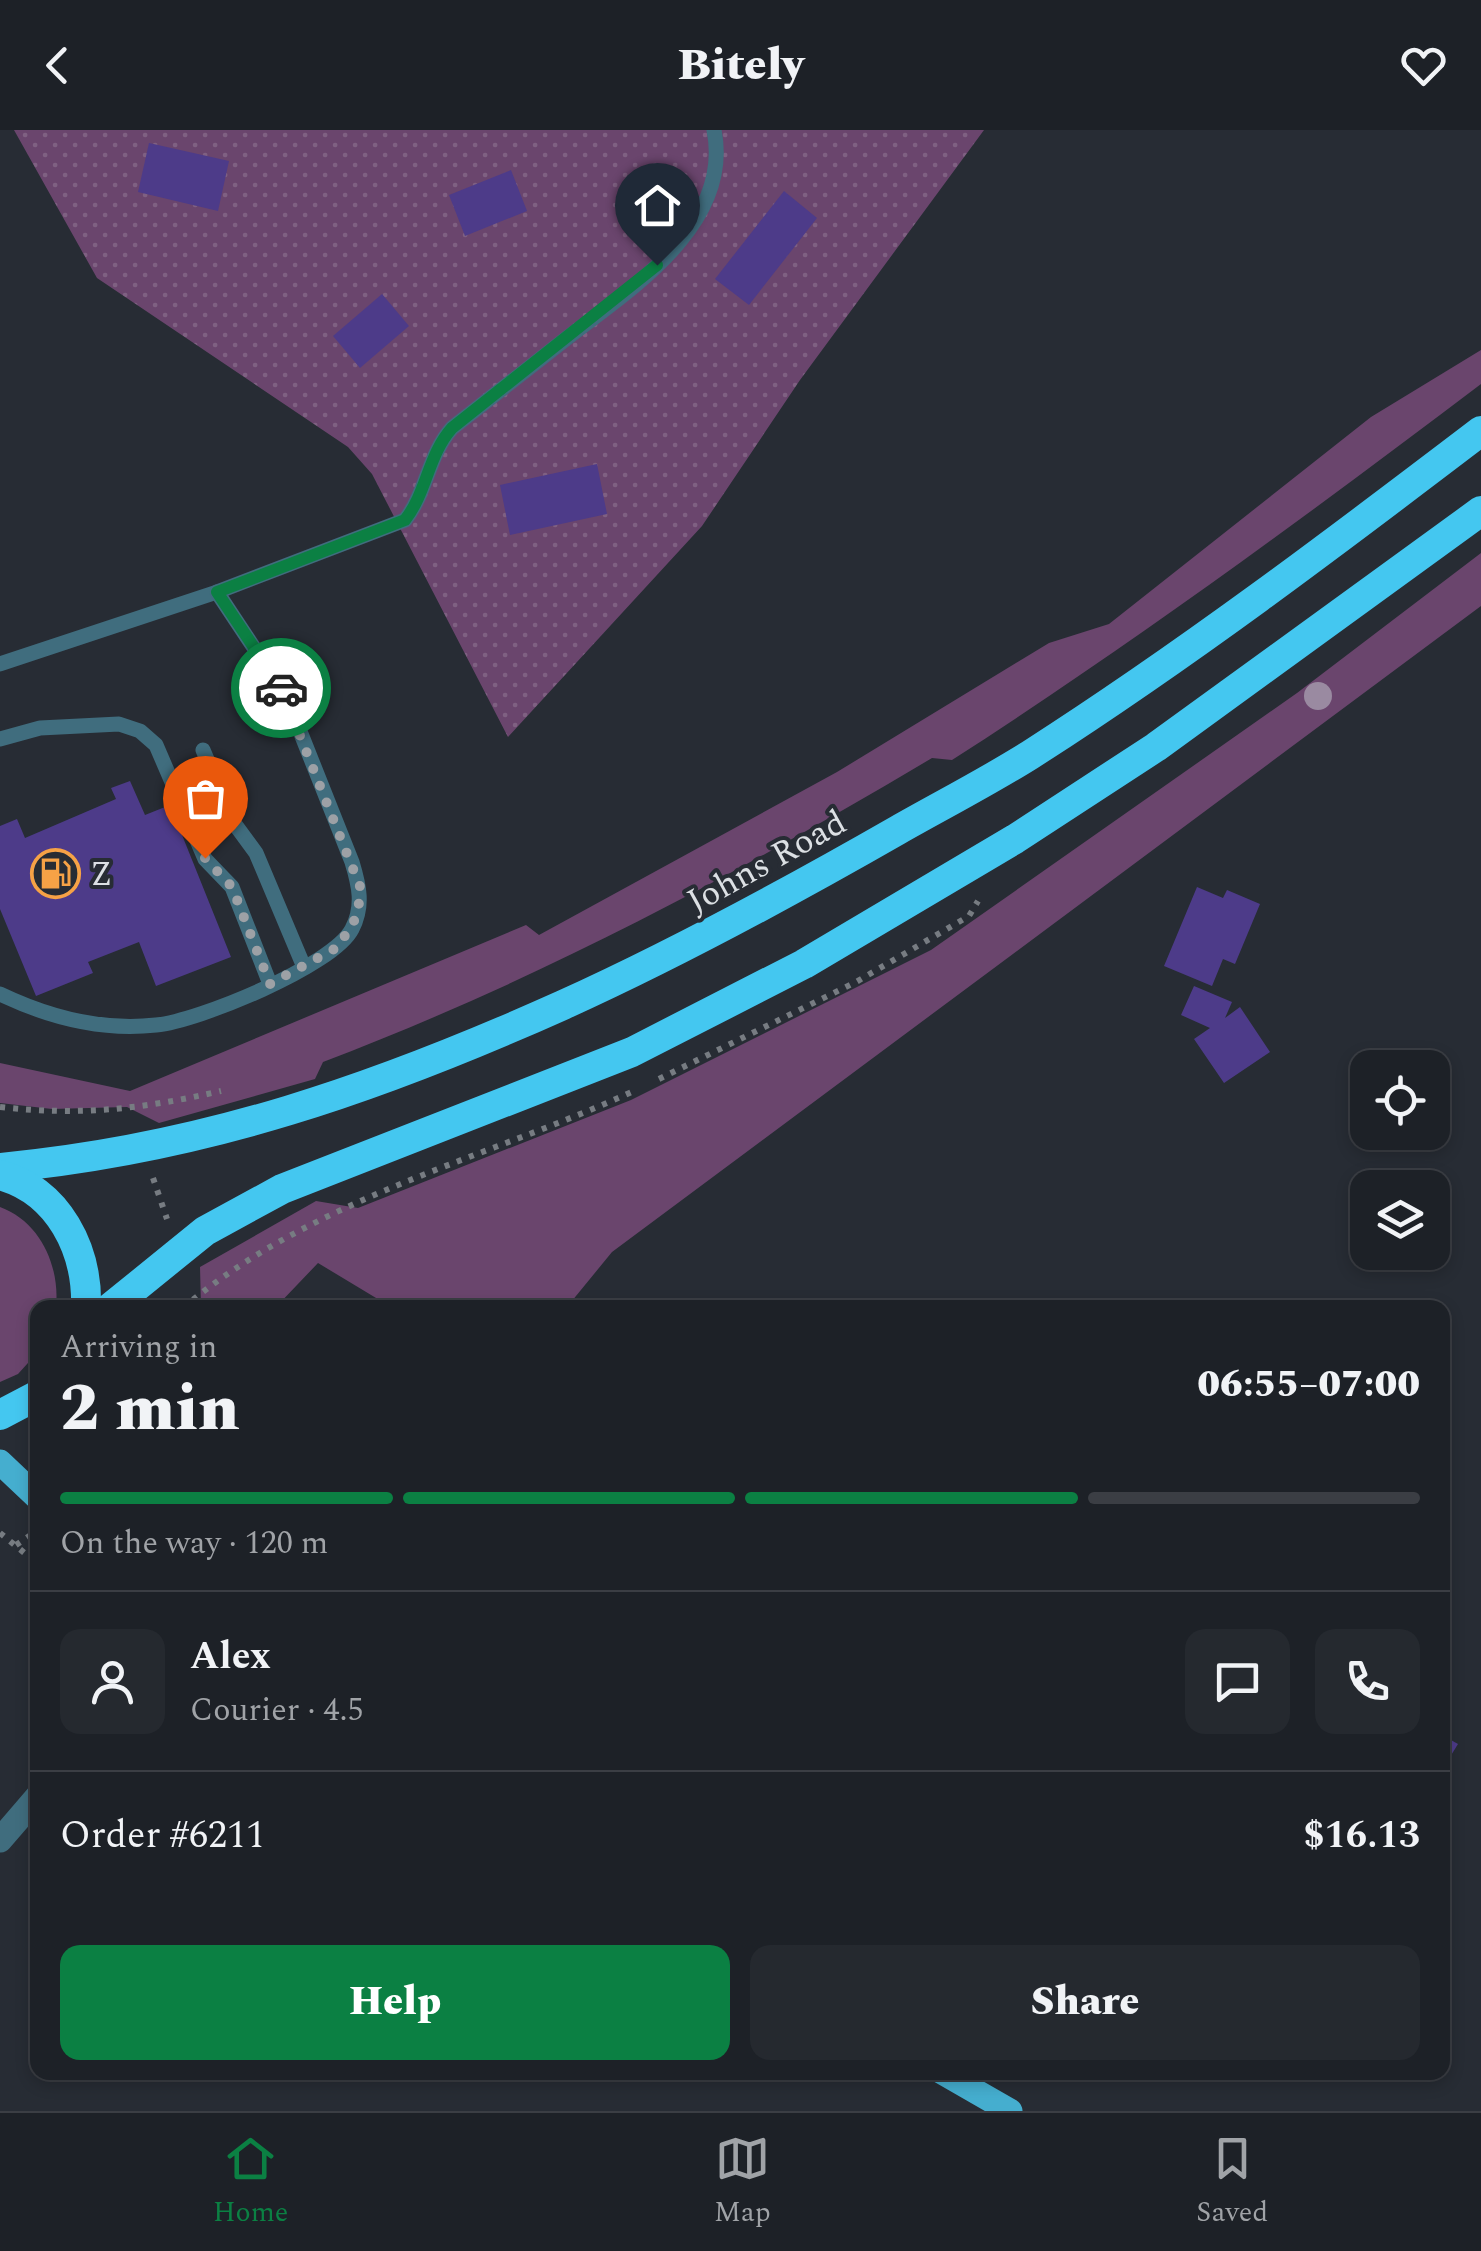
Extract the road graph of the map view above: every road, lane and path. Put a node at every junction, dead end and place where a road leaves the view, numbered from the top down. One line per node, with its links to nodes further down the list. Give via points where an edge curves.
1 (714, 130): 4 (lane, via 716,171 702,209 678,244 635,286 440,440 418,503 405,520)
2 (1481, 431): 13 (highway, Johns Road, via 1253,602 1042,747 695,944 442,1059 303,1109)
3 (1481, 511): 15 (highway, via 1156,747 804,964 632,1052 282,1189)
4 (217, 592): 5 (lane); 8 (lane, via 286,696 361,889 351,931)
5 (0, 664)
6 (0, 739): 9 (lane, via 40,728 118,724 140,731 156,746 205,858 232,887)
7 (203, 750): 8 (lane)
8 (304, 967): 9 (lane)
9 (270, 984): 10 (lane, via 158,1025 98,1024)
10 (0, 994)
11 (227, 1090): 12 (path, via 132,1110)
12 (0, 1106)
13 (142, 1148): 14 (highway, Johns Road); 15 (path)
14 (0, 1171): 17 (highway, via 32,1190 69,1229 84,1266)
15 (181, 1248): 16 (path); 18 (highway)
16 (202, 1291)
17 (86, 1300)
18 (119, 1300)
19 (30, 1400): 20 (highway)
20 (0, 1414)
21 (0, 1462): 22 (main road)
22 (30, 1490)
23 (0, 1533): 25 (path)
24 (30, 1535): 25 (path)
25 (16, 1545): 26 (path)
26 (30, 1557)
27 (30, 1805): 28 (street)
28 (0, 1840)
29 (956, 2080): 30 (main road)
30 (1010, 2111)

